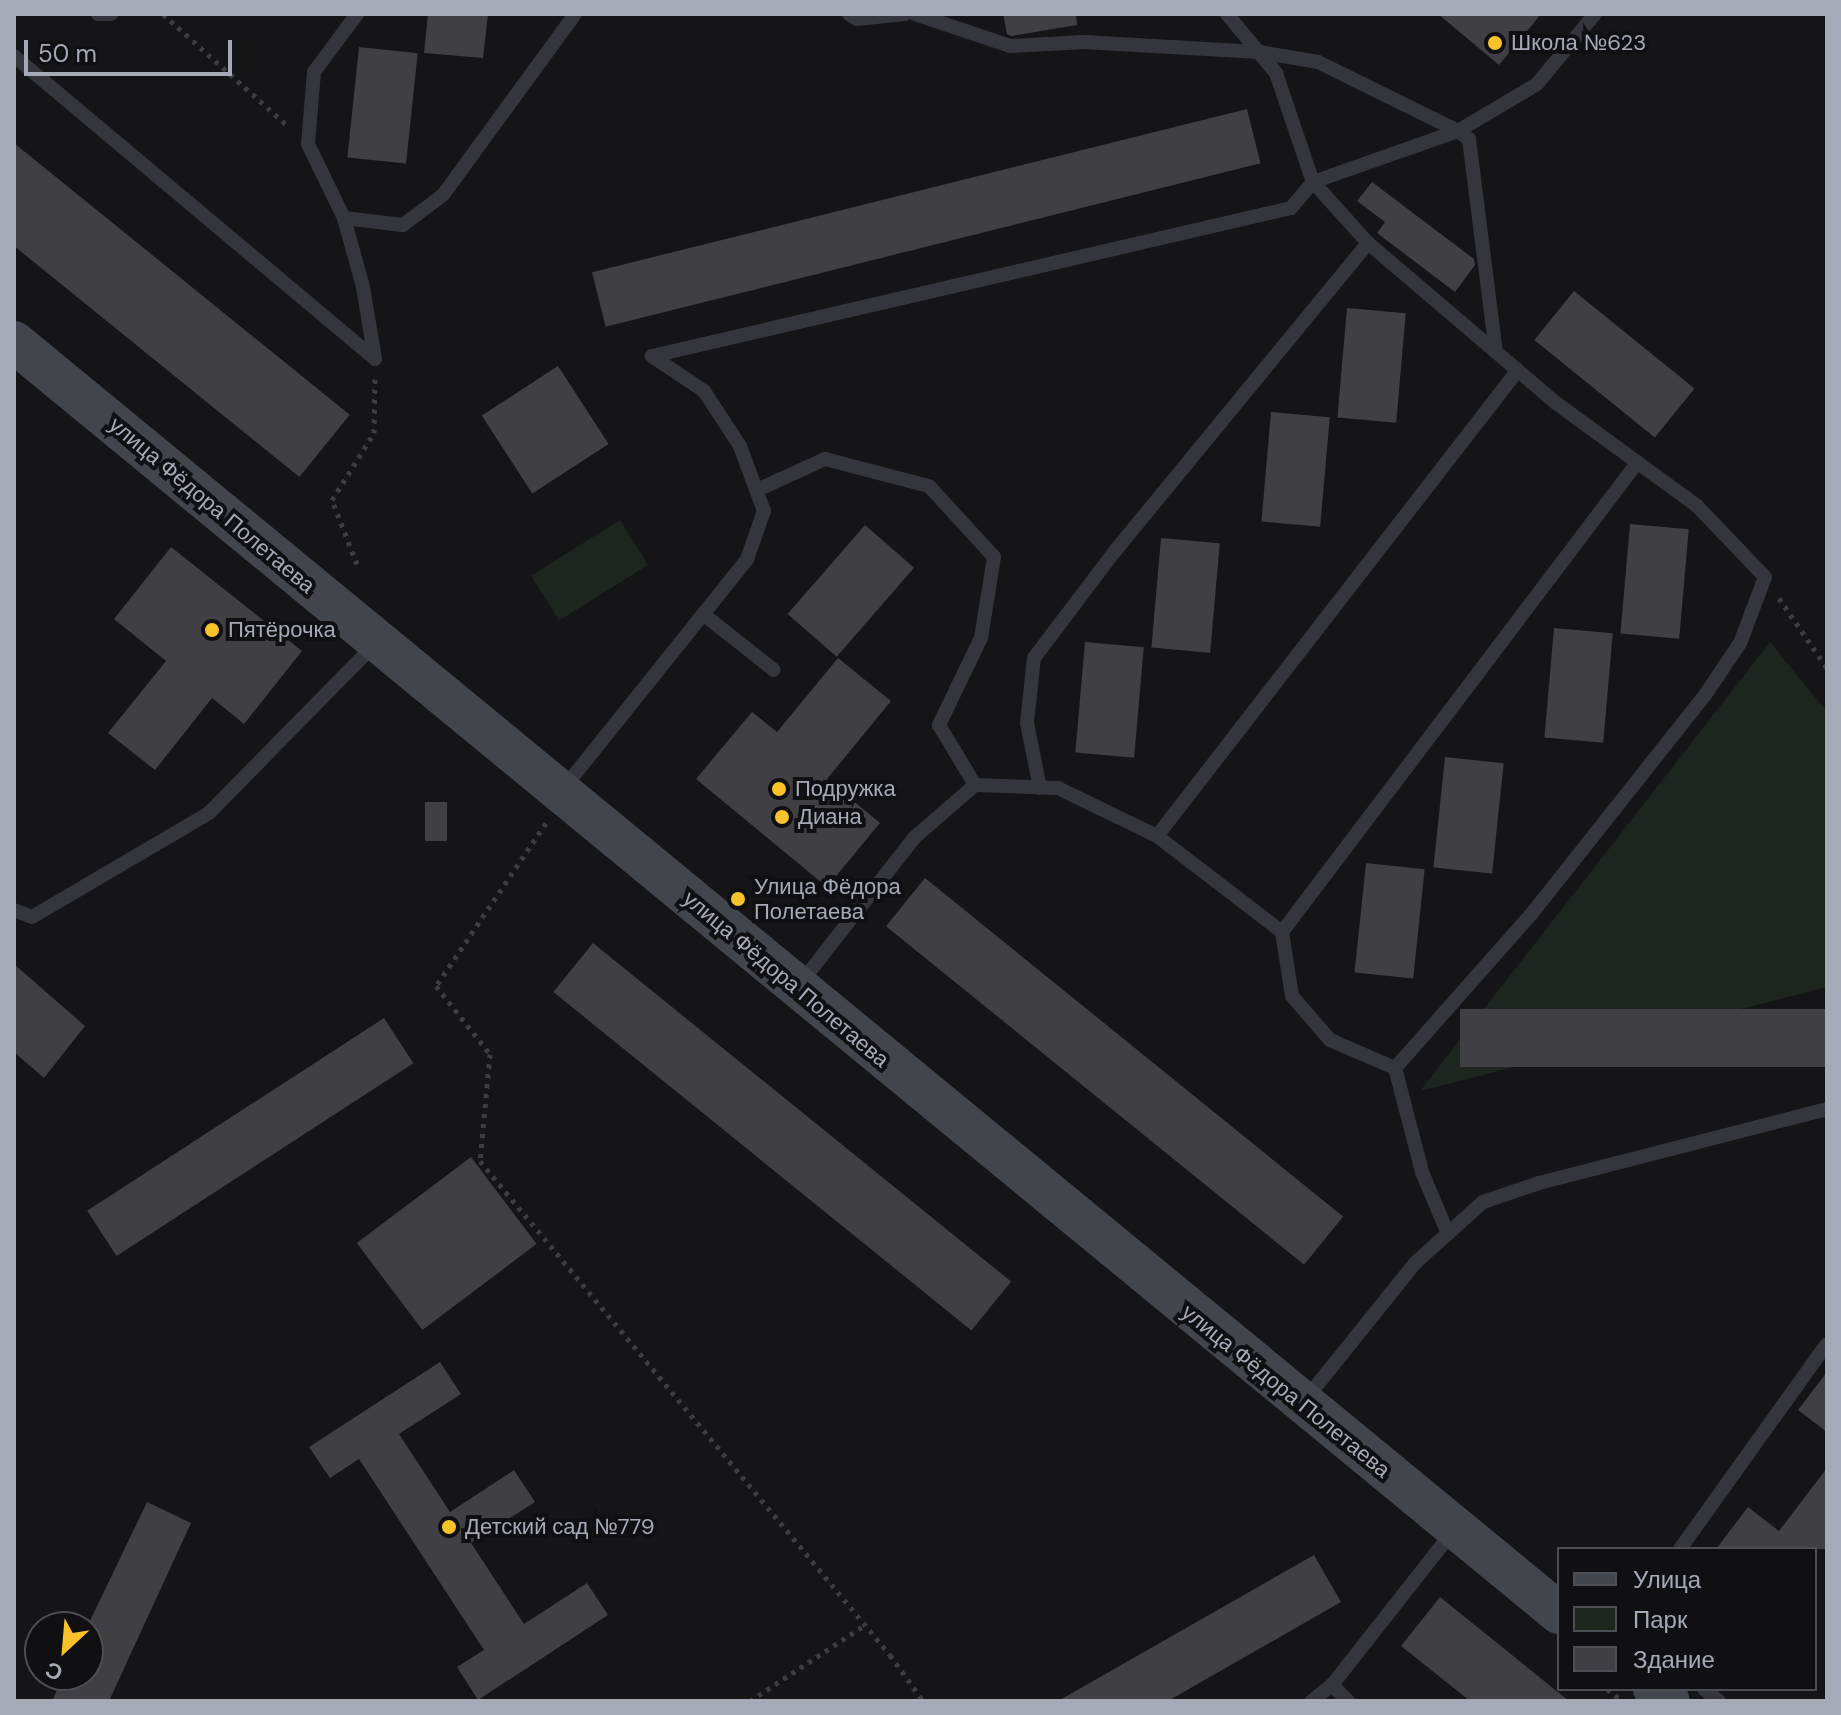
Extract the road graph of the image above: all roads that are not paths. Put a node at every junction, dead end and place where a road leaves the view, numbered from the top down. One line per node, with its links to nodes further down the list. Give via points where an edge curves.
1 (98, 14): 2 (lane)
2 (111, 14)
3 (357, 14): 14 (lane, via 314,72 308,144)
4 (575, 14): 14 (lane, via 443,195 403,225)
5 (849, 14): 6 (lane, via 857,19)
6 (905, 14)
7 (915, 14): 10 (lane, via 1010,46 1084,42)
8 (1227, 14): 10 (lane)
9 (1595, 14): 12 (lane, via 1537,84)
10 (1259, 52): 12 (lane, via 1318,62); 13 (lane, via 1276,73)
11 (14, 56): 14 (lane, via 375,359)
12 (1458, 131): 13 (lane); 17 (lane, via 1469,139)
13 (1313, 182): 15 (lane); 20 (lane, via 1291,208 652,356 704,391 740,446)
14 (344, 218)
15 (1368, 243): 17 (lane); 25 (lane, via 1124,538 1034,658 1027,723)
16 (14, 342): 22 (main road, улица Фёдора Полетаева)
17 (1496, 352): 18 (lane)
18 (1518, 370): 19 (lane); 27 (lane)
19 (1637, 463): 29 (lane); 31 (lane, via 1697,506 1765,577 1740,643 1534,911)
20 (757, 490): 21 (lane, via 764,511 747,559); 24 (lane, via 825,459 929,486 994,557 981,638 939,725)
21 (703, 614): 23 (lane); 26 (lane)
22 (377, 642): 26 (main road, улица Фёдора Полетаева); 28 (lane, via 209,813 32,917)
23 (774, 670)
24 (975, 785): 25 (lane); 30 (lane, via 915,837)
25 (1040, 788): 27 (lane, via 1058,788)
26 (553, 808): 30 (main road, улица Фёдора Полетаева)
27 (1157, 836): 29 (lane)
28 (14, 910)
29 (1282, 932): 31 (lane, via 1292,996 1330,1040)
30 (797, 988): 35 (main road, улица Фёдора Полетаева)
31 (1395, 1068): 33 (lane, via 1422,1172)
32 (1827, 1109): 33 (lane, via 1525,1187 1483,1202)
33 (1448, 1234): 35 (lane, via 1415,1263)
34 (1827, 1344): 37 (lane)
35 (1302, 1404): 36 (main road, улица Фёдора Полетаева)
36 (1454, 1529): 38 (main road, улица Фёдора Полетаева); 39 (lane)
37 (1681, 1547)
38 (1557, 1611)
39 (1332, 1685): 40 (lane); 41 (lane)
40 (1312, 1701)
41 (1348, 1701)

